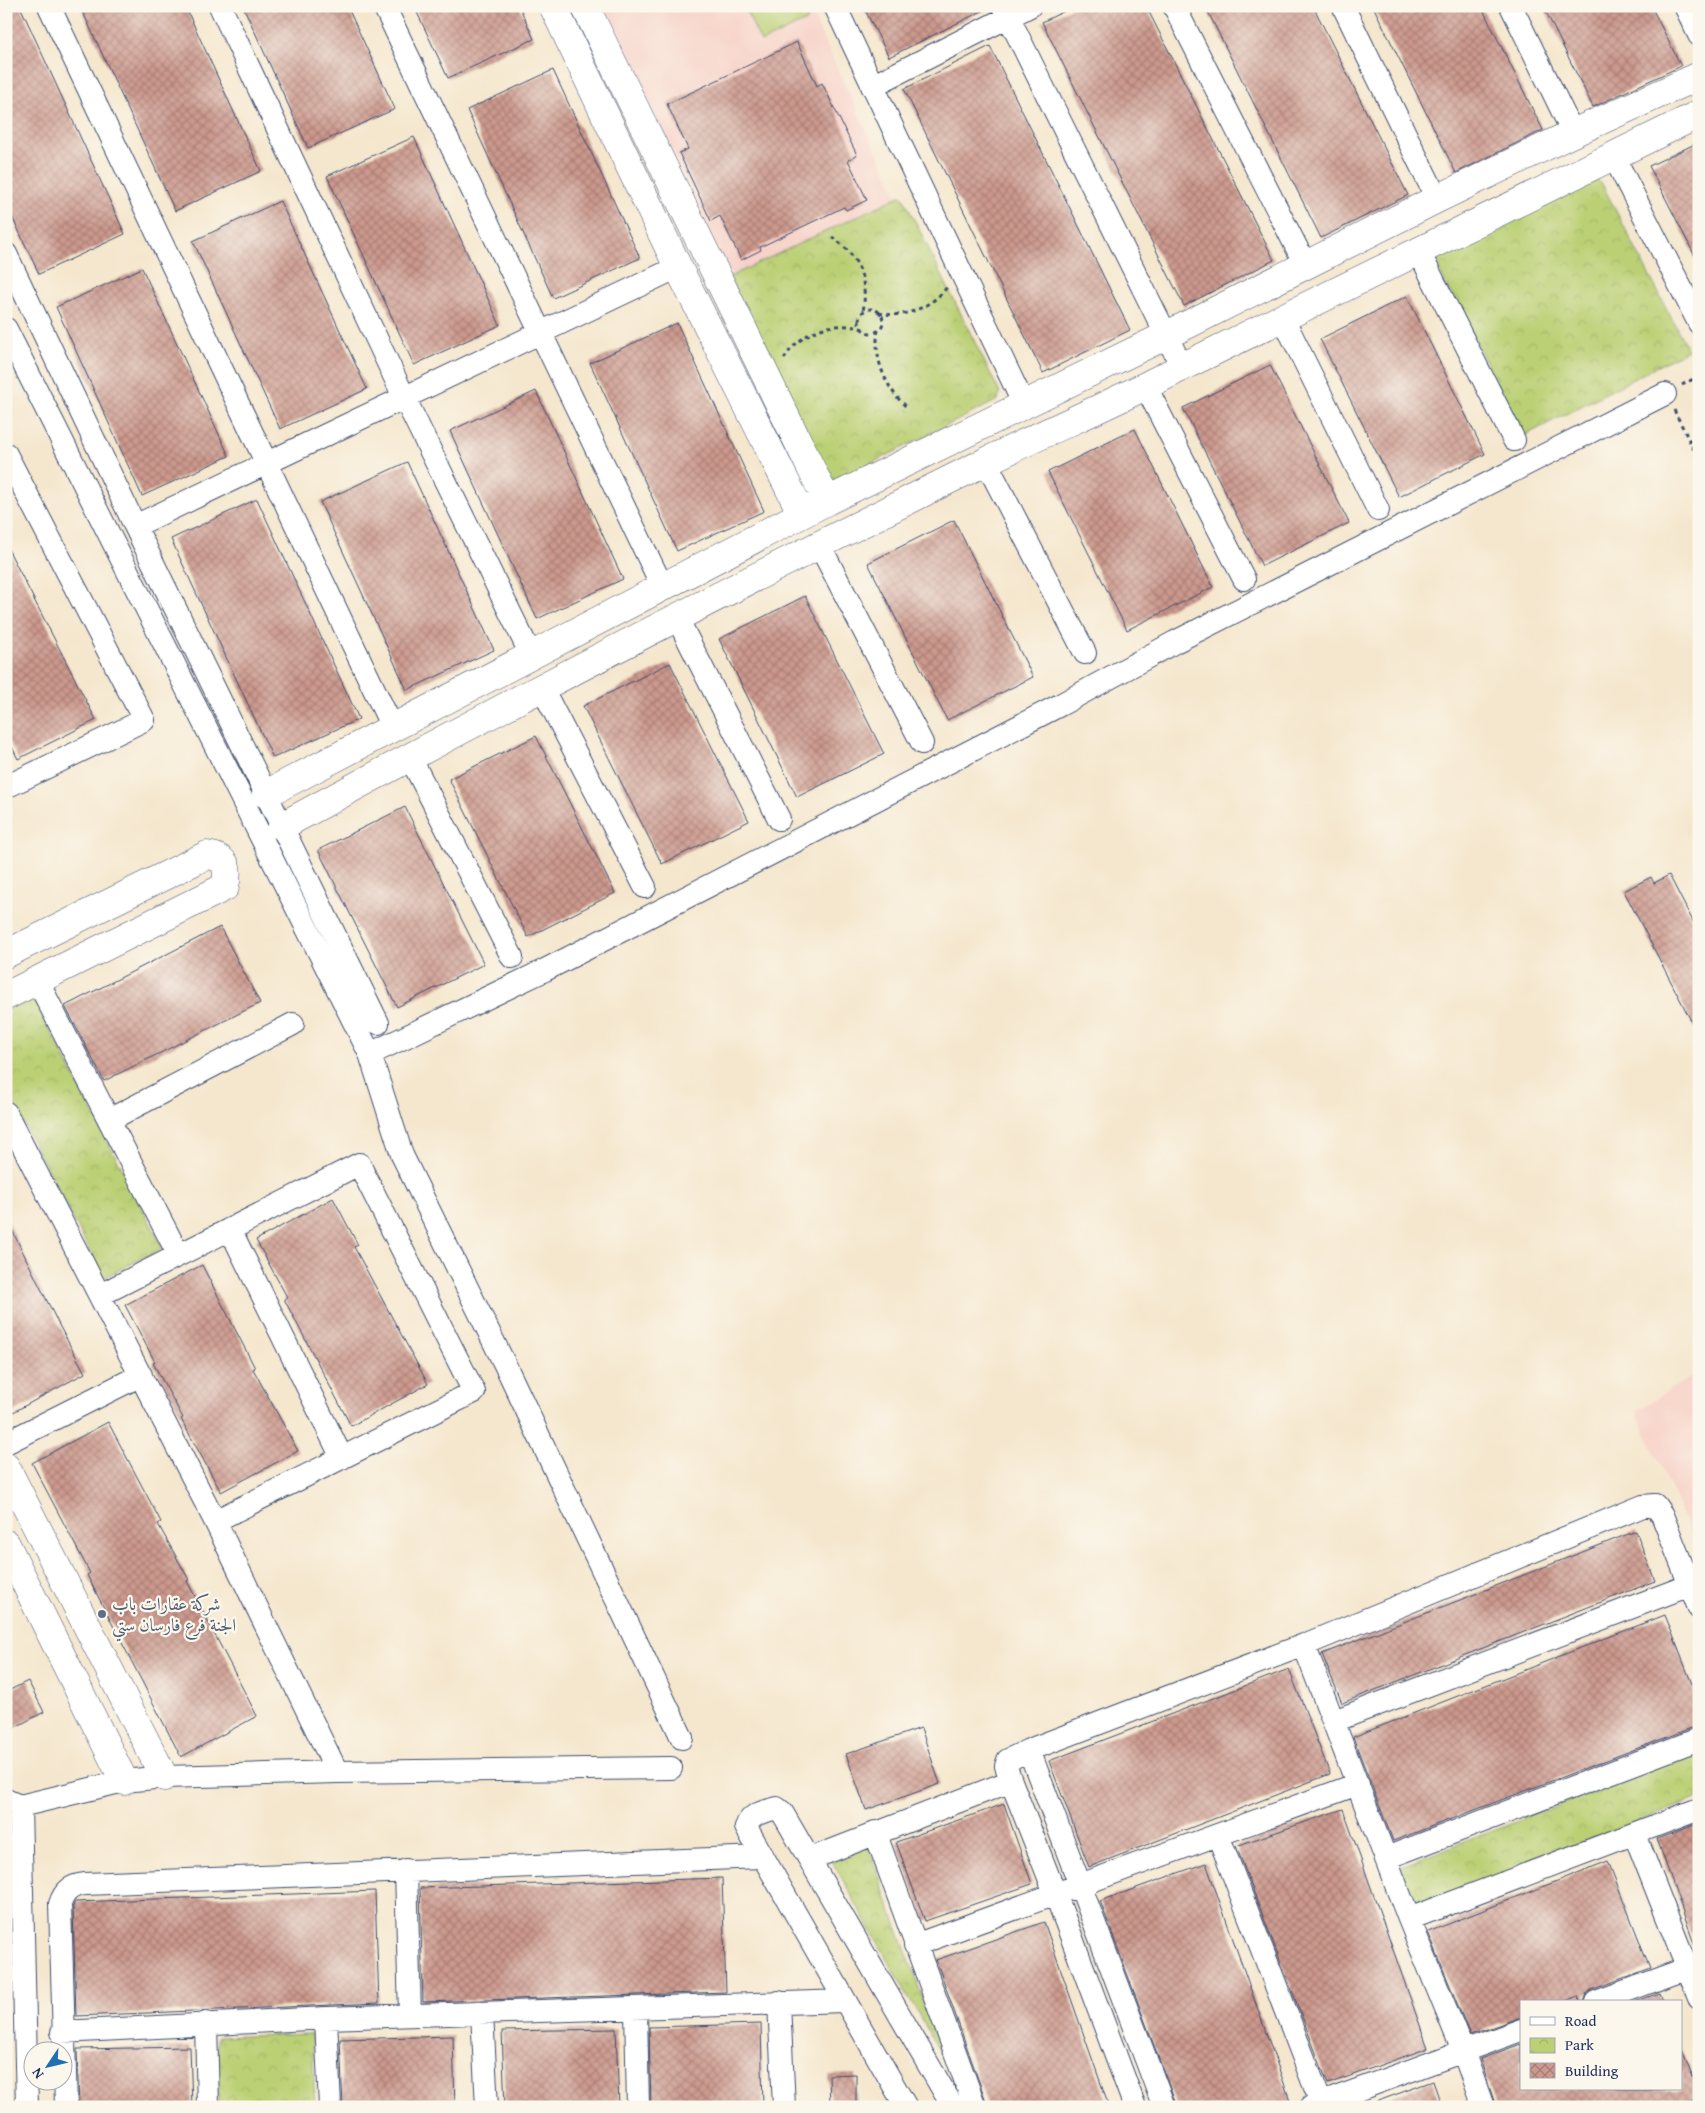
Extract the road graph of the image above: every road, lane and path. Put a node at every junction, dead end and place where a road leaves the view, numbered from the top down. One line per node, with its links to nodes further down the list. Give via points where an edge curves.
1 (49, 6): 46 (street)
2 (220, 6): 41 (street)
3 (384, 6): 34 (street)
4 (553, 6): 14 (street)
5 (835, 6): 16 (street)
6 (1030, 6): 11 (street)
7 (1174, 6): 24 (street)
8 (1343, 6): 20 (street)
9 (1511, 6): 18 (street)
10 (1685, 6): 13 (street)
11 (1006, 12): 16 (street); 35 (street)
12 (590, 18): 14 (street); 39 (street)
13 (1699, 35)
14 (570, 42): 25 (street)
15 (1699, 76): 18 (street)
16 (872, 86): 42 (street)
17 (1699, 114): 19 (street)
18 (1573, 133): 20 (street)
19 (1613, 155): 22 (street); 30 (street)
20 (1438, 199): 24 (street)
21 (832, 237): 27 (path, via 849,250 859,267 864,286)
22 (1418, 250): 29 (street); 44 (street)
23 (6, 254): 52 (street)
24 (1306, 266): 35 (street)
25 (678, 268): 34 (street); 51 (street)
26 (947, 286): 28 (path, via 935,300 919,309 898,314)
27 (863, 312): 28 (path, via 869,309); 32 (path, via 859,323)
28 (879, 313): 33 (path, via 882,324)
29 (1284, 318): 36 (street); 50 (street)
30 (1699, 323)
31 (6, 329): 76 (street)
32 (863, 329): 33 (path, via 870,332); 39 (path, via 832,326 807,335 779,366)
33 (878, 330): 43 (path, via 877,352 883,373)
34 (539, 333): 41 (street); 55 (street)
35 (1167, 335): 36 (street); 42 (street)
36 (1182, 367): 38 (street)
37 (1699, 376): 40 (path)
38 (1146, 386): 47 (street); 54 (street)
39 (772, 390): 49 (street)
40 (1666, 394): 45 (path); 76 (street, via 1175,642 1060,706 554,966)
41 (404, 397): 46 (street); 60 (street)
42 (1024, 405): 49 (street)
43 (908, 408)
44 (1514, 440)
45 (1699, 460)
46 (267, 462): 52 (street); 62 (street)
47 (986, 462): 53 (street); 59 (street)
48 (9, 466): 65 (street, via 144,720)
49 (827, 501): 51 (street)
50 (1378, 510)
51 (802, 514): 55 (street)
52 (135, 526): 66 (street)
53 (820, 546): 56 (street); 63 (street)
54 (1244, 579)
55 (662, 586): 57 (street)
56 (677, 618): 58 (street); 67 (street)
57 (593, 623): 58 (street); 60 (street)
58 (609, 653): 61 (street)
59 (1085, 653)
60 (531, 655): 62 (street)
61 (542, 688): 64 (street); 69 (street)
62 (392, 727): 66 (street)
63 (922, 743)
64 (410, 756): 68 (street); 71 (street)
65 (7, 785)
66 (266, 794): 68 (street)
67 (779, 820)
68 (282, 826): 74 (street)
69 (645, 887)
70 (6, 954): 72 (street, via 207,855 218,857 226,866 225,887)
71 (512, 956)
72 (37, 980): 73 (street); 78 (street)
73 (6, 996)
74 (378, 1023)
75 (293, 1024): 78 (street)
76 (370, 1054): 92 (street, via 402,1155)
77 (6, 1113): 81 (street)
78 (109, 1120): 80 (street)
79 (230, 1229): 80 (street); 84 (street); 84 (street, via 358,1164 474,1392)
80 (178, 1254): 81 (street)
81 (100, 1295): 82 (street)
82 (141, 1376): 83 (street); 86 (street)
83 (6, 1443)
84 (342, 1458): 86 (street)
85 (6, 1468): 97 (street)
86 (215, 1521): 96 (street)
87 (6, 1544): 98 (street)
88 (1690, 1585): 89 (street); 90 (street, via 1662,1515 1654,1506 1643,1506); 91 (street)
89 (1699, 1608)
90 (1304, 1645): 91 (street); 94 (street)
91 (1334, 1721): 100 (street)
92 (682, 1738)
93 (1699, 1739): 107 (street)
94 (1028, 1750): 99 (street, via 1006,1763); 110 (street)
95 (671, 1768): 96 (street)
96 (337, 1772): 97 (street)
97 (164, 1777): 98 (street)
98 (124, 1780): 101 (street)
99 (1011, 1781): 103 (street); 111 (street)
100 (1358, 1784): 105 (street); 107 (street)
101 (13, 1803): 128 (street)
102 (1699, 1809): 104 (street)
103 (875, 1832): 108 (street); 113 (street)
104 (1635, 1834): 112 (street); 114 (street)
105 (1218, 1835): 110 (street); 127 (street)
106 (761, 1857): 108 (street, via 746,1827 756,1815 776,1808 782,1812); 109 (street); 117 (street)
107 (1386, 1858): 112 (street)
108 (810, 1860): 136 (street)
109 (406, 1870): 121 (street); 125 (street, via 74,1886 60,1904)
110 (1079, 1886): 111 (street); 139 (street)
111 (1055, 1893): 113 (street); 138 (street)
112 (1409, 1919): 126 (street)
113 (915, 1945): 137 (street)
114 (1693, 1966): 115 (street); 116 (street)
115 (1699, 1998)
116 (1601, 2000)
117 (844, 2001): 118 (street); 135 (street)
118 (779, 2002): 119 (street); 134 (street)
119 (636, 2009): 120 (street); 133 (street)
120 (482, 2012): 121 (street); 132 (street)
121 (410, 2015): 122 (street)
122 (326, 2018): 123 (street); 131 (street)
123 (206, 2023): 125 (street); 130 (street)
124 (1520, 2030): 126 (street)
125 (62, 2032): 129 (street)
126 (1463, 2052): 127 (street); 140 (street)
127 (1316, 2105)
128 (27, 2107)
129 (66, 2107)
130 (208, 2107)
131 (330, 2107)
132 (487, 2107)
133 (638, 2107)
134 (784, 2107)
135 (906, 2107)
136 (953, 2107)
137 (975, 2107)
138 (1135, 2107)
139 (1164, 2107)
140 (1483, 2107)

